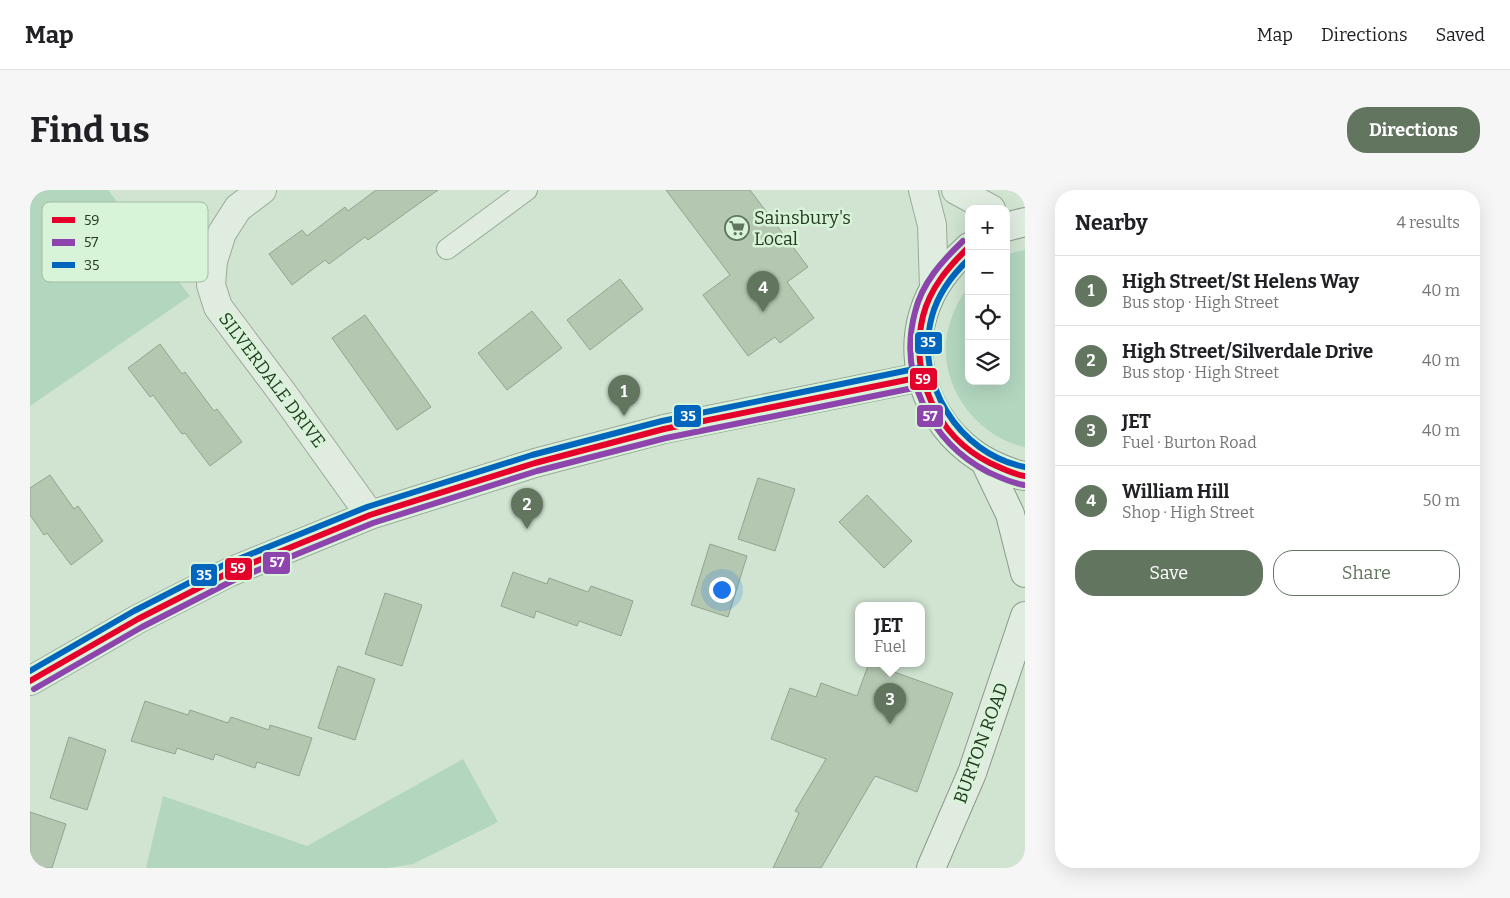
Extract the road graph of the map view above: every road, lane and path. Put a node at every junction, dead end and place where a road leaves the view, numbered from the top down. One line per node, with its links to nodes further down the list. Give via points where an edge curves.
1 (262, 190): 9 (street, SILVERDALE DRIVE, via 238,208 222,233)
2 (527, 190): 6 (lane)
3 (924, 190): 10 (street, via 932,224)
4 (956, 190): 5 (street)
5 (984, 205)
6 (447, 249)
7 (966, 250): 10 (street, via 949,265)
8 (208, 258): 9 (lane)
9 (212, 261): 14 (street, SILVERDALE DRIVE, via 211,285 218,308)
10 (934, 288): 11 (street, via 922,316 918,346)
11 (921, 377): 12 (street, via 933,409 947,430 964,448); 14 (street, via 664,429 534,464)
12 (985, 462): 13 (street); 15 (street, via 1010,514)
13 (1025, 476)
14 (370, 516): 17 (street, via 230,572)
15 (1025, 573)
16 (1025, 616): 18 (street, BURTON ROAD, via 972,773)
17 (34, 669)
18 (932, 868)

